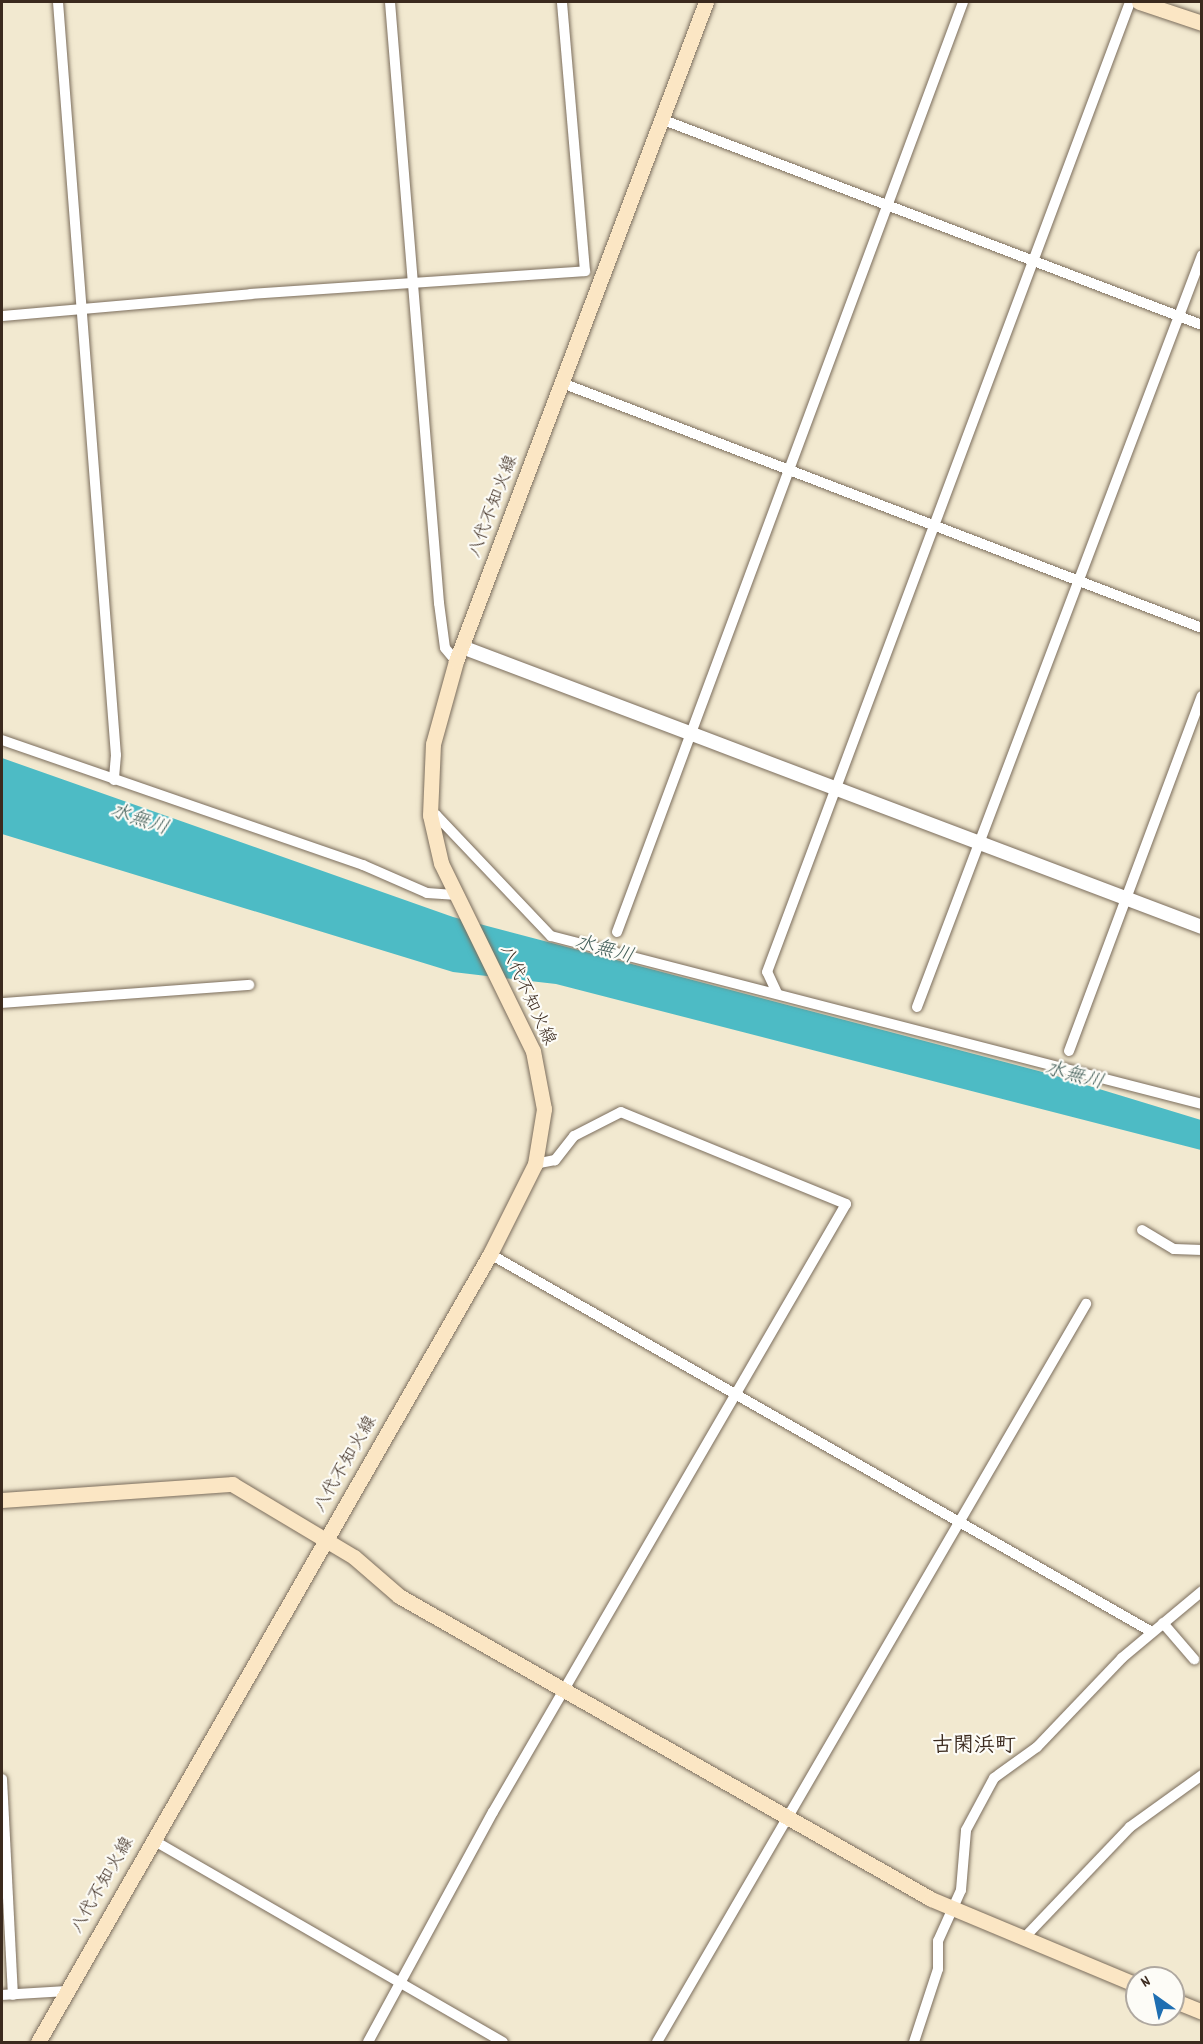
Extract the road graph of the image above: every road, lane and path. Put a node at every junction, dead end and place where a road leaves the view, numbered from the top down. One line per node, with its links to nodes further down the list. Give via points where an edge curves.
1 (58, 2): 14 (street)
2 (390, 2): 13 (street)
3 (562, 2): 13 (street, via 585,271)
4 (706, 2): 9 (main road, 八代不知火線)
5 (963, 2): 10 (street)
6 (1130, 2): 12 (street)
7 (1138, 2): 8 (main road)
8 (1202, 23)
9 (661, 119): 10 (street); 18 (main road, 八代不知火線)
10 (886, 203): 12 (street); 19 (street)
11 (1202, 255): 16 (street)
12 (1030, 261): 16 (street); 20 (street)
13 (414, 284): 14 (street); 23 (street, via 439,603 445,648)
14 (81, 310): 15 (street); 27 (street, via 116,755)
15 (2, 316)
16 (1179, 317): 17 (street); 21 (street)
17 (1202, 325)
18 (562, 383): 19 (street, via 682,432); 23 (main road, 八代不知火線)
19 (788, 468): 20 (street); 25 (street)
20 (933, 525): 21 (street); 28 (street)
21 (1078, 580): 22 (street); 30 (street)
22 (1202, 628)
23 (459, 654): 25 (street); 29 (main road, 八代不知火線, via 433,744)
24 (1202, 696): 32 (street)
25 (689, 734): 28 (street); 34 (street)
26 (2, 740): 27 (street)
27 (114, 780): 31 (street, via 363,865 427,893)
28 (834, 790): 30 (street); 36 (street, via 767,972)
29 (430, 815): 31 (main road, 八代不知火線, via 441,863); 36 (street, via 436,815 551,936)
30 (978, 844): 32 (street); 38 (street)
31 (456, 898): 41 (main road, 八代不知火線, via 533,1052 544,1109)
32 (1125, 898): 33 (street); 39 (street)
33 (1202, 927)
34 (617, 932)
35 (249, 986): 37 (street)
36 (777, 993): 40 (street)
37 (2, 1003)
38 (917, 1007)
39 (1069, 1051)
40 (1202, 1104)
41 (535, 1164): 44 (main road, 八代不知火線); 46 (street, via 555,1160 574,1136 621,1112 846,1204)
42 (1142, 1230): 43 (street, via 1174,1249)
43 (1202, 1250)
44 (490, 1254): 46 (street); 49 (main road, 八代不知火線)
45 (1086, 1305): 48 (street)
46 (736, 1394): 48 (street); 54 (street)
47 (2, 1500): 49 (main road, via 232,1484)
48 (959, 1523): 52 (street); 57 (street)
49 (325, 1542): 54 (main road, via 354,1557 399,1596); 58 (main road, 八代不知火線)
50 (1202, 1591): 51 (street)
51 (1163, 1623): 52 (street); 53 (street)
52 (1152, 1632): 59 (street, via 1083,1696 1037,1747 994,1778 966,1830 961,1890)
53 (1194, 1659)
54 (565, 1689): 57 (main road); 62 (street, via 493,1812)
55 (1202, 1776): 60 (street, via 1130,1827)
56 (2, 1779): 64 (street)
57 (789, 1818): 59 (main road); 70 (street)
58 (153, 1840): 62 (street); 63 (main road, 八代不知火線)
59 (953, 1908): 60 (main road); 71 (street, via 938,1941 938,1969)
60 (1024, 1938): 61 (main road)
61 (1125, 1980)
62 (402, 1984): 68 (street); 69 (street)
63 (66, 1991): 64 (street); 67 (main road, 八代不知火線)
64 (7, 1995)
65 (1185, 2005): 66 (main road)
66 (1202, 2012)
67 (38, 2043)
68 (368, 2043)
69 (503, 2043)
70 (657, 2043)
71 (914, 2043)

